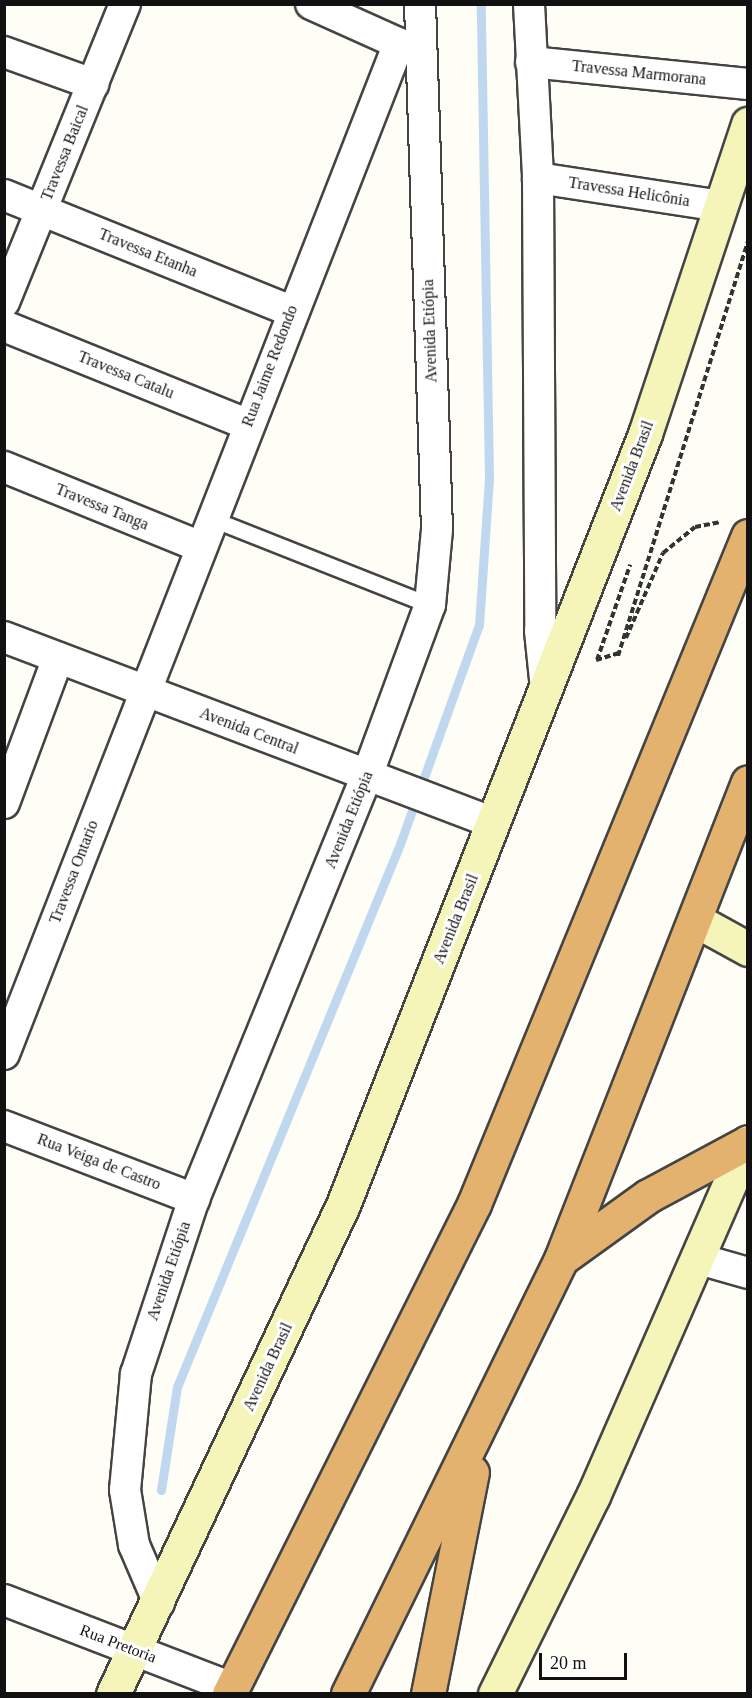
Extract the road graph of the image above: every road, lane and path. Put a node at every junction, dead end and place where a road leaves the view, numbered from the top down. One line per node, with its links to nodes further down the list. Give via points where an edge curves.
1 (125, 4): 8 (street, Travessa Baical)
2 (311, 4): 5 (street)
3 (420, 4): 5 (street, Avenida Etiópia)
4 (529, 4): 7 (street)
5 (409, 48): 17 (street, Rua Jaime Redondo); 24 (street, Avenida Etiópia, via 437,530)
6 (4, 52): 8 (street)
7 (531, 62): 9 (street, Travessa Marmorana); 11 (street)
8 (93, 84): 14 (street, Travessa Baical)
9 (747, 84)
10 (747, 124): 13 (street, Avenida Brasil)
11 (538, 178): 13 (street, Travessa Helicônia); 31 (street, via 540,632)
12 (4, 195): 14 (street, Travessa Etanha)
13 (720, 206): 26 (street, Avenida Brasil, via 645,434)
14 (42, 210): 16 (street, Travessa Baical); 17 (street, Travessa Etanha)
15 (747, 241): 28 (path)
16 (4, 302)
17 (291, 311): 19 (street, Rua Jaime Redondo)
18 (4, 326): 19 (street, Travessa Catalu)
19 (247, 424): 21 (street, Rua Jaime Redondo)
20 (4, 467): 23 (street, Travessa Tanga)
21 (210, 518): 23 (street, Rua Jaime Redondo); 24 (lane)
22 (739, 528): 28 (path, via 695,527 663,553); 50 (highway, via 474,1204)
23 (200, 546): 32 (street, Rua Jaime Redondo)
24 (430, 605): 33 (street, Avenida Etiópia)
25 (4, 637): 29 (street, Avenida Central)
26 (562, 649): 30 (path); 31 (street, Avenida Brasil)
27 (604, 650): 30 (path)
28 (618, 656): 30 (path)
29 (58, 658): 32 (street, Avenida Central); 35 (street)
30 (597, 660)
31 (546, 689): 36 (street, Avenida Brasil)
32 (143, 690): 33 (street, Avenida Central); 39 (street, Travessa Ontario)
33 (367, 776): 36 (street, Avenida Central); 42 (street, Avenida Etiópia)
34 (747, 782): 37 (highway)
35 (4, 803)
36 (494, 824): 48 (street, Avenida Brasil, via 343,1205)
37 (697, 921): 38 (street); 44 (highway)
38 (747, 949)
39 (4, 1054)
40 (4, 1126): 42 (street, Rua Veiga de Castro)
41 (747, 1143): 43 (street); 44 (highway, via 648,1196)
42 (194, 1199): 48 (street, Avenida Etiópia, via 154,1308 127,1433 125,1490 134,1545)
43 (699, 1258): 45 (street); 54 (street)
44 (561, 1259): 46 (highway)
45 (747, 1273)
46 (480, 1430): 52 (highway); 53 (highway)
47 (4, 1600): 49 (street, Rua Pretoria)
48 (159, 1603): 49 (street, Avenida Brasil)
49 (137, 1652): 50 (street, Rua Pretoria); 51 (street, Avenida Brasil)
50 (230, 1691)
51 (113, 1694)
52 (348, 1694)
53 (428, 1694)
54 (495, 1694)

